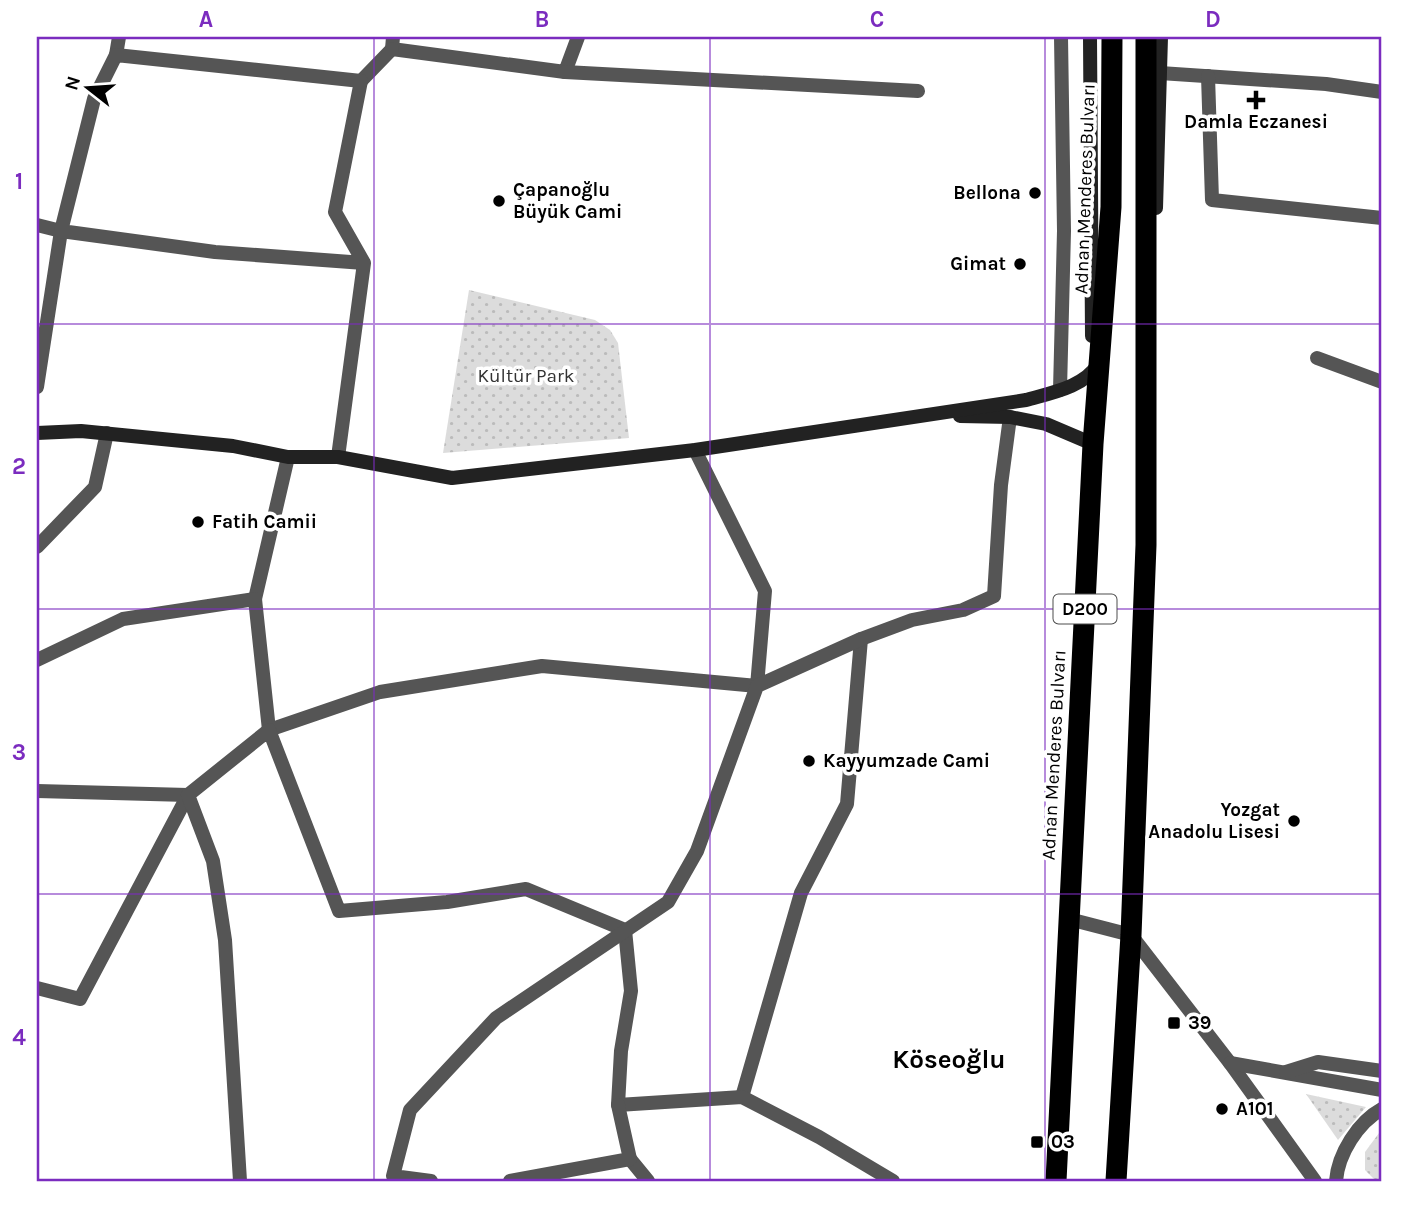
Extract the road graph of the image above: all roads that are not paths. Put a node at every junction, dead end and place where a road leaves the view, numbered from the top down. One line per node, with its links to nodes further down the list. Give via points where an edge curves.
1 (119, 37): 9 (street)
2 (578, 37): 10 (street)
3 (1061, 37): 24 (street, via 1064,231)
4 (1090, 37): 21 (street)
5 (1112, 37): 21 (highway, Adnan Menderes Bulvarı / D200, via 1111,207)
6 (1146, 37): 33 (highway, D200)
7 (1161, 37): 11 (street)
8 (393, 43): 10 (street); 13 (street)
9 (116, 55): 13 (street); 18 (street, via 94,100)
10 (565, 72): 14 (street)
11 (1160, 73): 12 (street); 33 (street)
12 (1208, 76): 15 (street); 16 (street, via 1212,201)
13 (361, 80): 19 (street, via 335,212)
14 (918, 91)
15 (1382, 92)
16 (1382, 218)
17 (37, 225): 18 (street)
18 (61, 231): 19 (street, via 215,253); 23 (street)
19 (364, 262): 32 (street)
20 (1317, 358): 22 (street)
21 (1096, 368): 24 (street); 29 (highway, Adnan Menderes Bulvarı / D200)
22 (1382, 382)
23 (37, 387)
24 (1060, 390): 25 (street, via 1026,400)
25 (918, 416): 26 (street); 30 (street)
26 (1010, 417): 29 (street, via 1046,424); 36 (street, via 994,596 963,610 912,620)
27 (37, 433): 28 (street)
28 (107, 433): 31 (street, via 233,446); 34 (street, via 95,487)
29 (1093, 444): 42 (highway, Adnan Menderes Bulvarı / D200)
30 (695, 450): 32 (street, via 452,478); 38 (street, via 765,591)
31 (288, 457): 32 (street); 35 (street)
32 (338, 457)
33 (1146, 545): 44 (highway, D200)
34 (37, 547)
35 (255, 599): 37 (street, via 123,619); 39 (street)
36 (861, 639): 38 (street); 50 (street, via 846,804 801,893)
37 (37, 660)
38 (757, 686): 39 (street, via 542,666 380,692); 43 (street, via 697,851 668,902)
39 (270, 730): 41 (street); 43 (street, via 339,912 526,889)
40 (37, 791): 41 (street)
41 (188, 795): 45 (street, via 80,999); 55 (street, via 213,861 225,940)
42 (1069, 919): 44 (street); 60 (highway, Adnan Menderes Bulvarı / D200)
43 (625, 930): 51 (street, via 631,992); 54 (street, via 496,1018 468,1046 410,1110)
44 (1131, 936): 46 (street); 61 (highway, D200)
45 (37, 988)
46 (1230, 1063): 48 (street); 62 (street)
47 (1382, 1071): 48 (street, via 1318,1062)
48 (1285, 1073): 49 (street)
49 (1382, 1090)
50 (742, 1097): 51 (street); 59 (street)
51 (618, 1105): 53 (street)
52 (1382, 1109): 63 (street, via 1350,1141 1337,1167)
53 (630, 1159): 57 (street); 58 (street)
54 (391, 1179): 56 (street)
55 (240, 1181)
56 (430, 1181)
57 (510, 1181)
58 (648, 1181)
59 (893, 1181)
60 (1056, 1181)
61 (1116, 1181)
62 (1315, 1181)
63 (1336, 1181)

